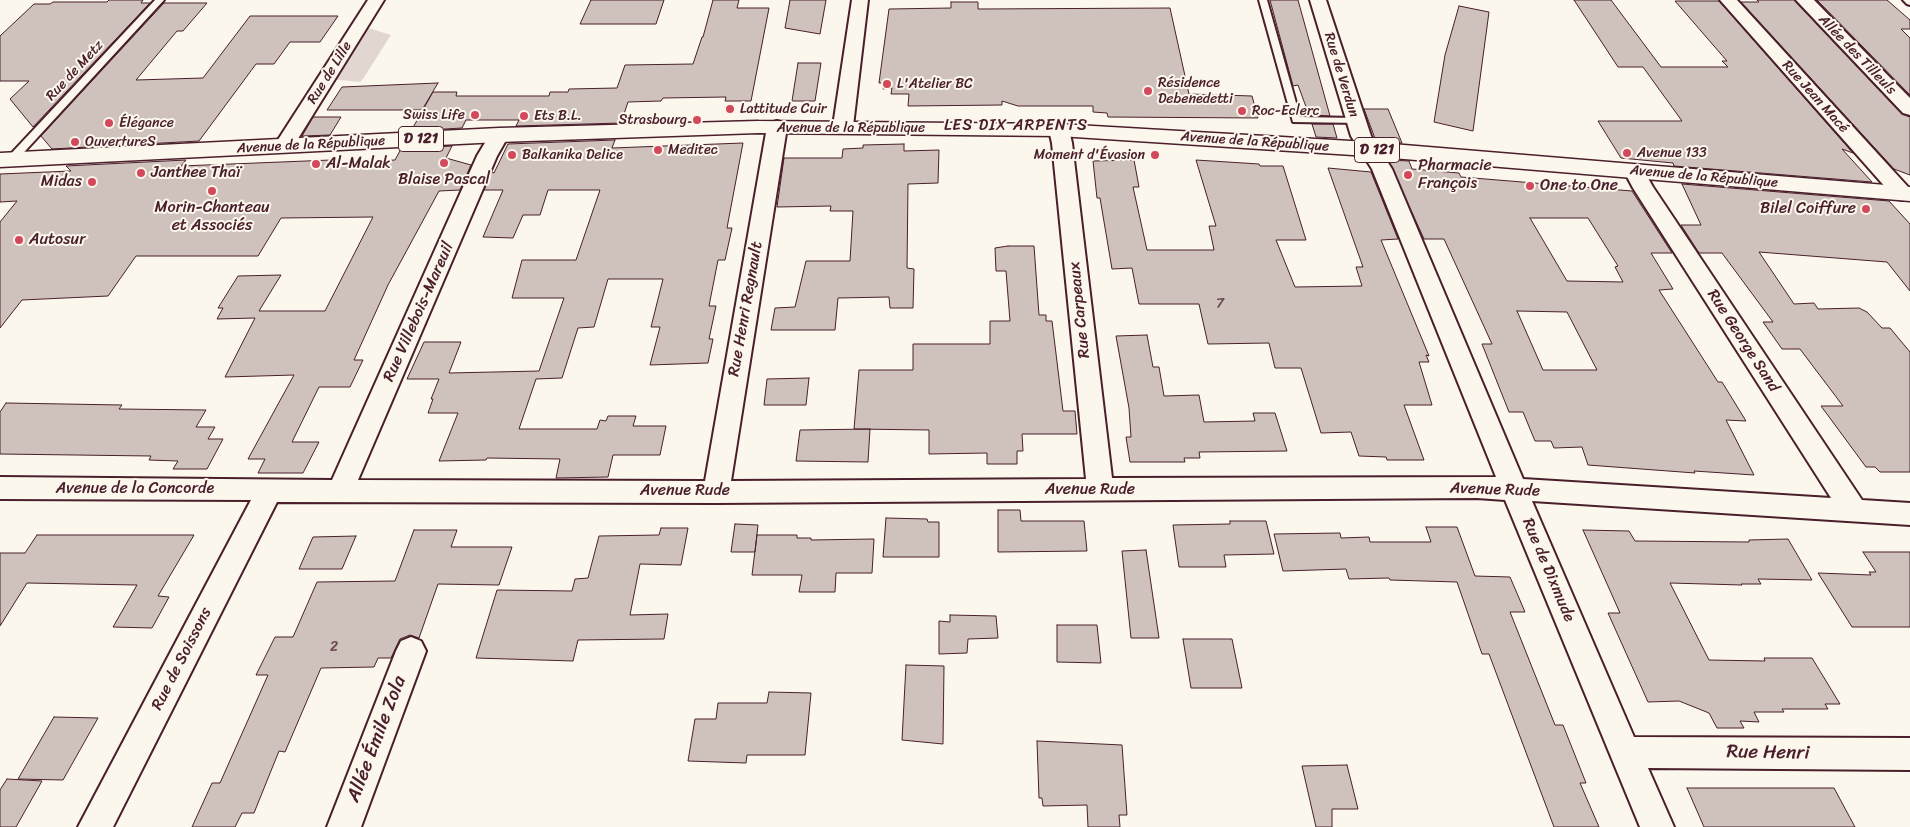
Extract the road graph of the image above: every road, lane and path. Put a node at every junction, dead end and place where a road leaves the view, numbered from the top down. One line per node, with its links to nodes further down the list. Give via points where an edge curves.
1 (160, 0): 16 (lane, Rue de Metz)
2 (376, 0): 14 (street, Rue de Lille)
3 (860, 0): 10 (street)
4 (1263, 0): 9 (lane, via 1296,120)
5 (1318, 0): 9 (street, Rue de Verdun)
6 (1728, 0): 18 (street, Rue Jean Macé)
7 (1804, 0): 8 (street, Allée des Tilleuls)
8 (1910, 109)
9 (1356, 121): 15 (street, Rue de Verdun)
10 (843, 126): 11 (main road, Avenue de la République / D 121); 12 (main road, Avenue de la République / D 121)
11 (777, 127): 13 (main road, Avenue de la République / D 121); 24 (street, Rue Henri Regnault)
12 (1059, 130): 15 (main road, Avenue de la République / D 121); 21 (street, Rue Carpeaux)
13 (498, 135): 14 (main road, Avenue de la République / D 121); 20 (street, Rue Villebois-Mareuil)
14 (284, 146): 16 (main road, Avenue de la République / D 121)
15 (1368, 149): 17 (main road, Avenue de la République / D 121); 22 (street, Rue de Dixmude, via 1382,168)
16 (5, 160)
17 (1634, 171): 18 (main road, Avenue de la République / D 121); 25 (street, Rue George Sand)
18 (1903, 197)
19 (0, 488): 23 (street, Avenue de la Concorde)
20 (341, 490): 23 (street, Avenue Rude); 24 (street, Avenue Rude)
21 (1100, 490): 22 (street, Avenue Rude, via 1477,487); 24 (street, Avenue Rude)
22 (1514, 490): 25 (street, Avenue Rude); 28 (street, Rue de Dixmude)
23 (269, 491): 30 (street, Rue de Soissons)
24 (716, 492)
25 (1853, 509): 26 (street, Avenue Rude)
26 (1910, 514)
27 (411, 651): 31 (street, Allée Émile Zola)
28 (1626, 752): 29 (street, Rue Henri); 32 (street, Rue de Dixmude)
29 (1910, 754)
30 (95, 827)
31 (344, 827)
32 (1657, 827)

